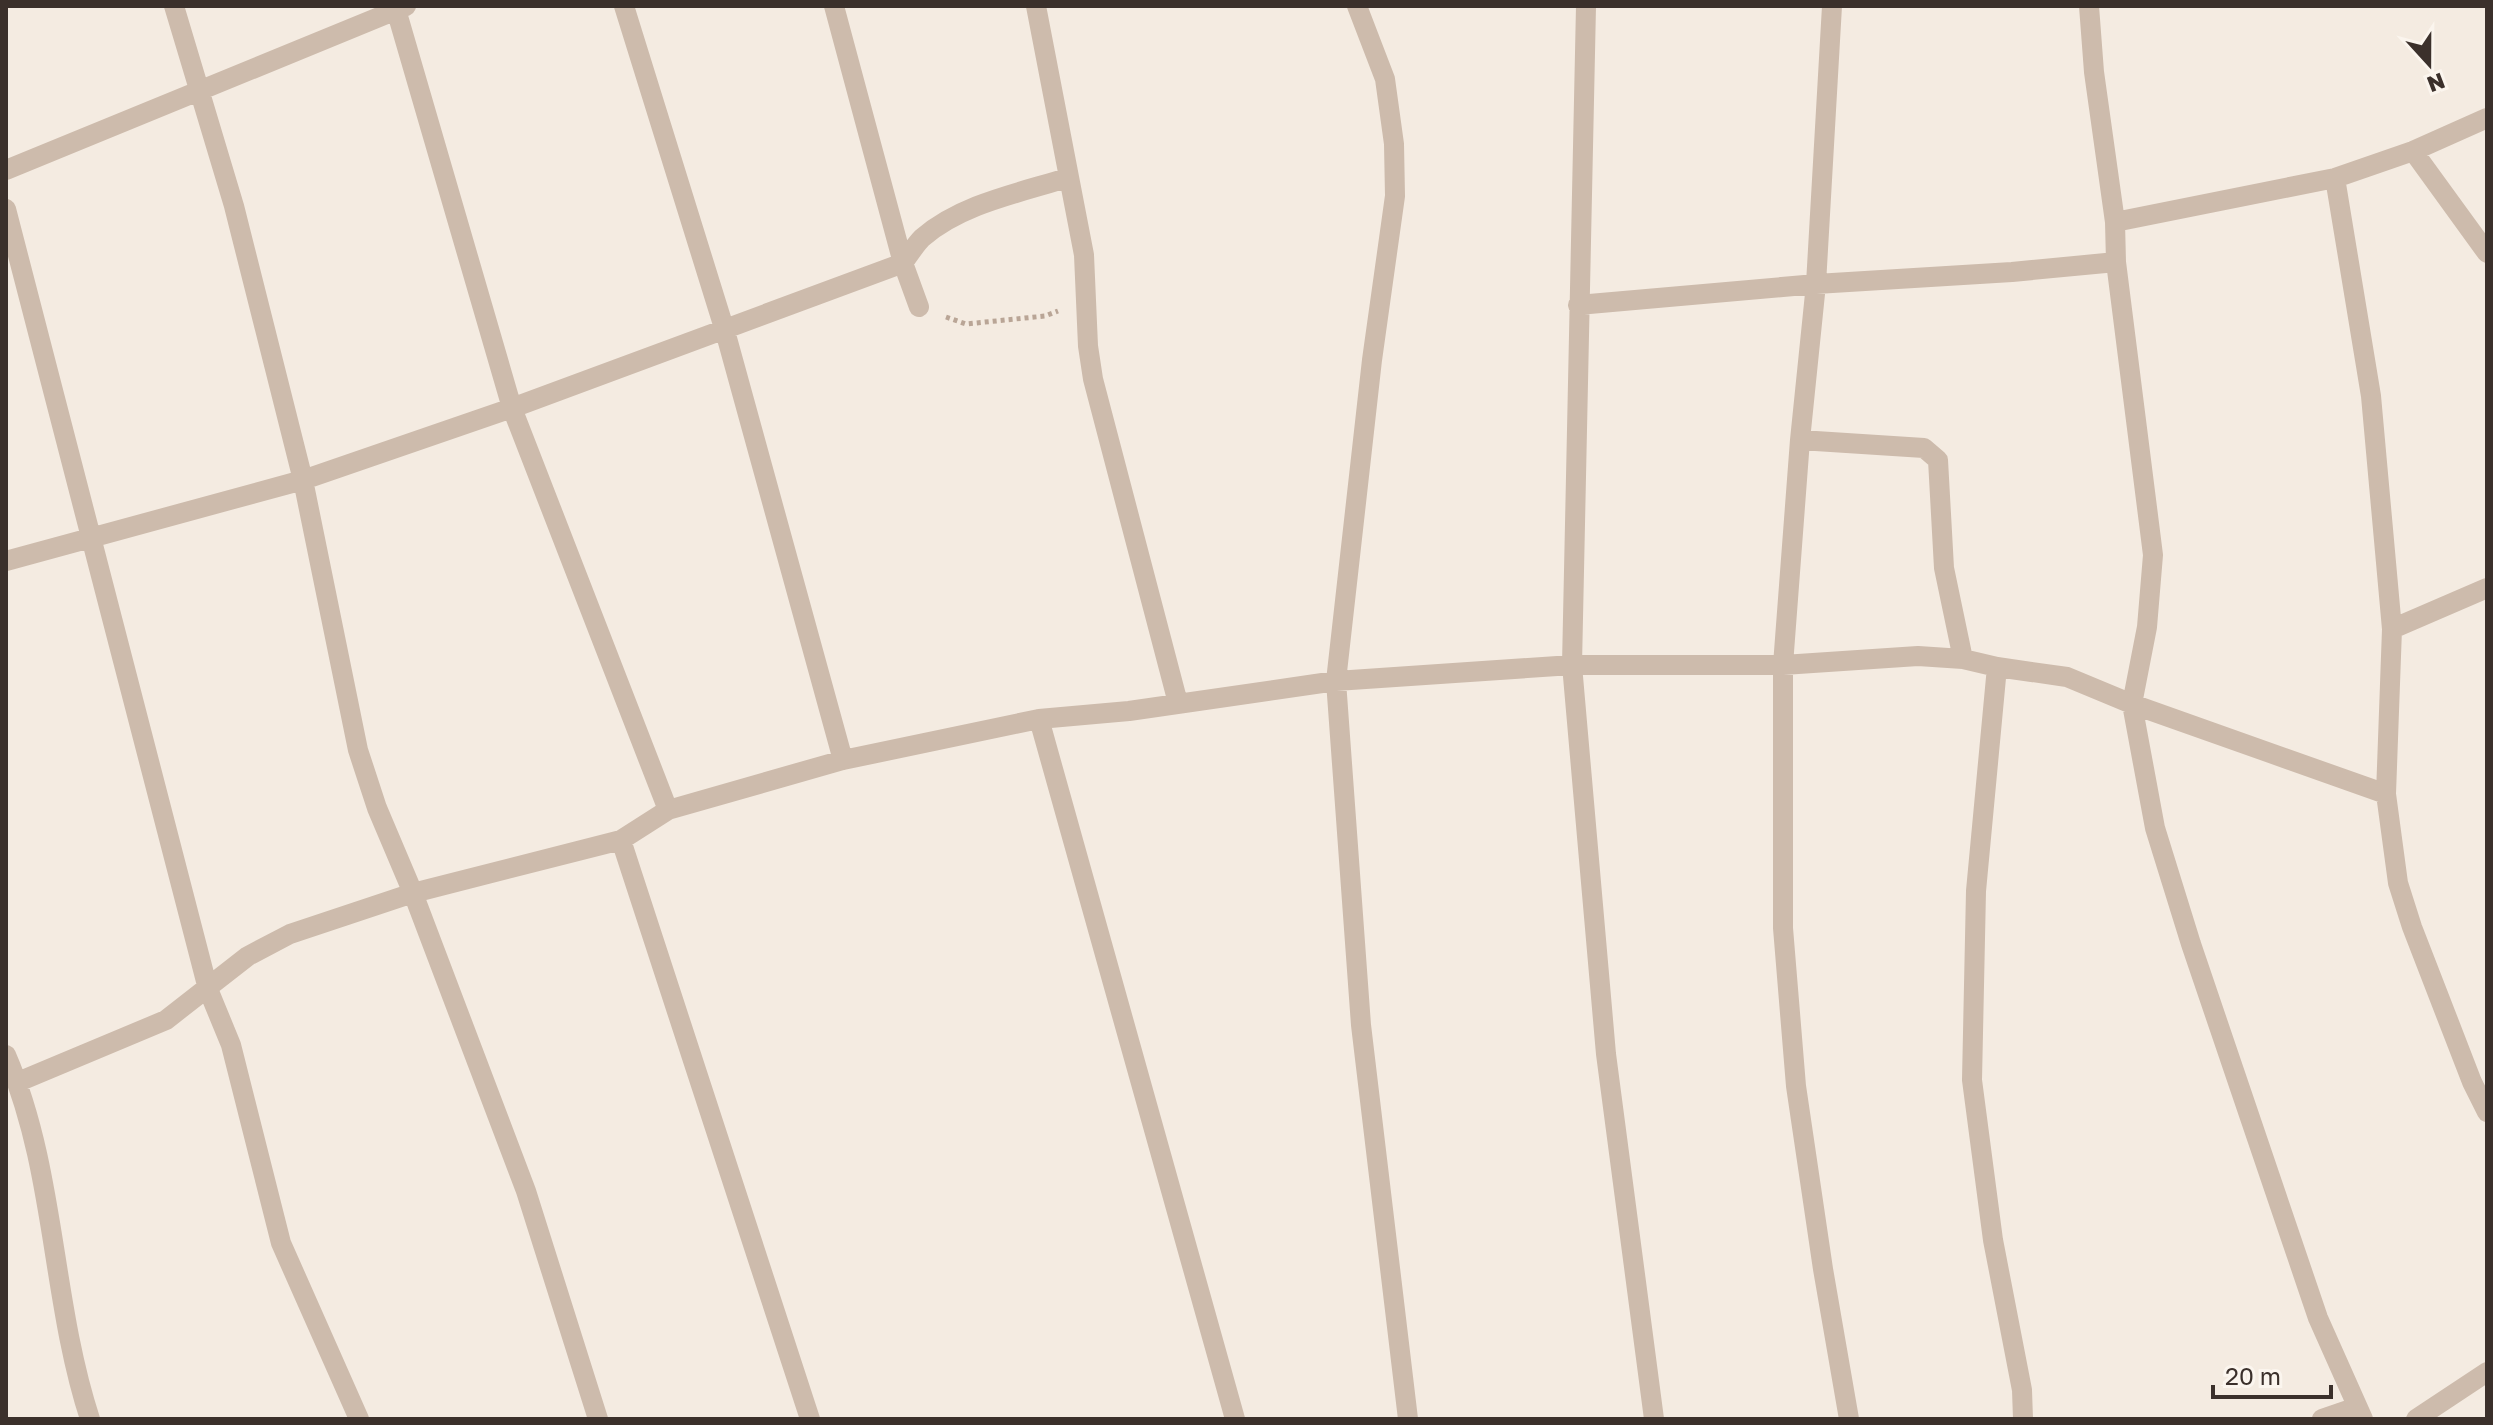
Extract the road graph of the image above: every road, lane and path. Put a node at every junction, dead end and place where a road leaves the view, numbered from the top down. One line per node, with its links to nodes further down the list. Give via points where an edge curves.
1 (174, 6): 10 (street)
2 (624, 6): 26 (street)
3 (834, 6): 20 (street)
4 (1036, 6): 14 (street)
5 (1357, 6): 38 (street, via 1385,79 1395,196)
6 (1586, 6): 23 (street)
7 (1832, 6): 21 (street)
8 (2089, 6): 17 (street)
9 (399, 7): 10 (street); 27 (street)
10 (198, 90): 13 (street); 29 (street, via 234,206)
11 (2487, 118): 12 (street)
12 (2413, 151): 15 (street); 18 (street)
13 (6, 170)
14 (1067, 178): 20 (street, via 954,217 920,240); 22 (street, via 1084,255)
15 (2335, 178): 17 (street); 33 (street, via 2371,396)
16 (6, 209): 30 (street)
17 (2115, 222): 19 (street)
18 (2487, 253)
19 (2116, 262): 21 (street); 40 (street, via 2153,555 2147,627)
20 (903, 263): 24 (street); 26 (street)
21 (1816, 284): 23 (street); 28 (street)
22 (1087, 299): 25 (path, via 1045,316); 39 (street, via 1093,379)
23 (1578, 305): 35 (street)
24 (919, 307)
25 (966, 324)
26 (725, 331): 27 (street); 42 (street)
27 (512, 408): 29 (street); 44 (street)
28 (1800, 440): 34 (street, via 1924,448 1938,460 1944,568); 36 (street)
29 (303, 480): 30 (street); 46 (street, via 358,750)
30 (91, 536): 31 (street); 47 (street)
31 (6, 561)
32 (2487, 588): 33 (street)
33 (2392, 629): 43 (street)
34 (1963, 659): 36 (street, via 1918,656); 37 (street)
35 (1572, 665): 36 (street); 38 (street); 59 (street, via 1606,1054)
36 (1783, 665): 60 (street, via 1783,928 1794,1070)
37 (1997, 667): 40 (street, via 2067,677); 61 (street, via 1976,891 1972,1080)
38 (1336, 681): 39 (street); 58 (street, via 1361,1025)
39 (1178, 703): 41 (street)
40 (2132, 704): 43 (street); 52 (street, via 2155,828 2191,944 2318,1318)
41 (1039, 719): 42 (street); 57 (street)
42 (843, 760): 44 (street)
43 (2386, 794): 50 (street, via 2407,913)
44 (668, 810): 45 (street)
45 (621, 840): 46 (street); 56 (street)
46 (413, 893): 47 (street, via 290,934 248,956); 55 (street, via 526,1191)
47 (208, 989): 49 (street, via 166,1020); 54 (street, via 231,1045 281,1243)
48 (6, 1055): 49 (street)
49 (18, 1082): 53 (street, via 41,1167 58,1280)
50 (2487, 1112)
51 (2487, 1372): 63 (street)
52 (2360, 1413): 62 (street)
53 (90, 1419)
54 (359, 1419)
55 (598, 1419)
56 (810, 1419)
57 (1235, 1419)
58 (1408, 1419)
59 (1654, 1419)
60 (1849, 1419)
61 (2023, 1419)
62 (2322, 1419)
63 (2416, 1419)

